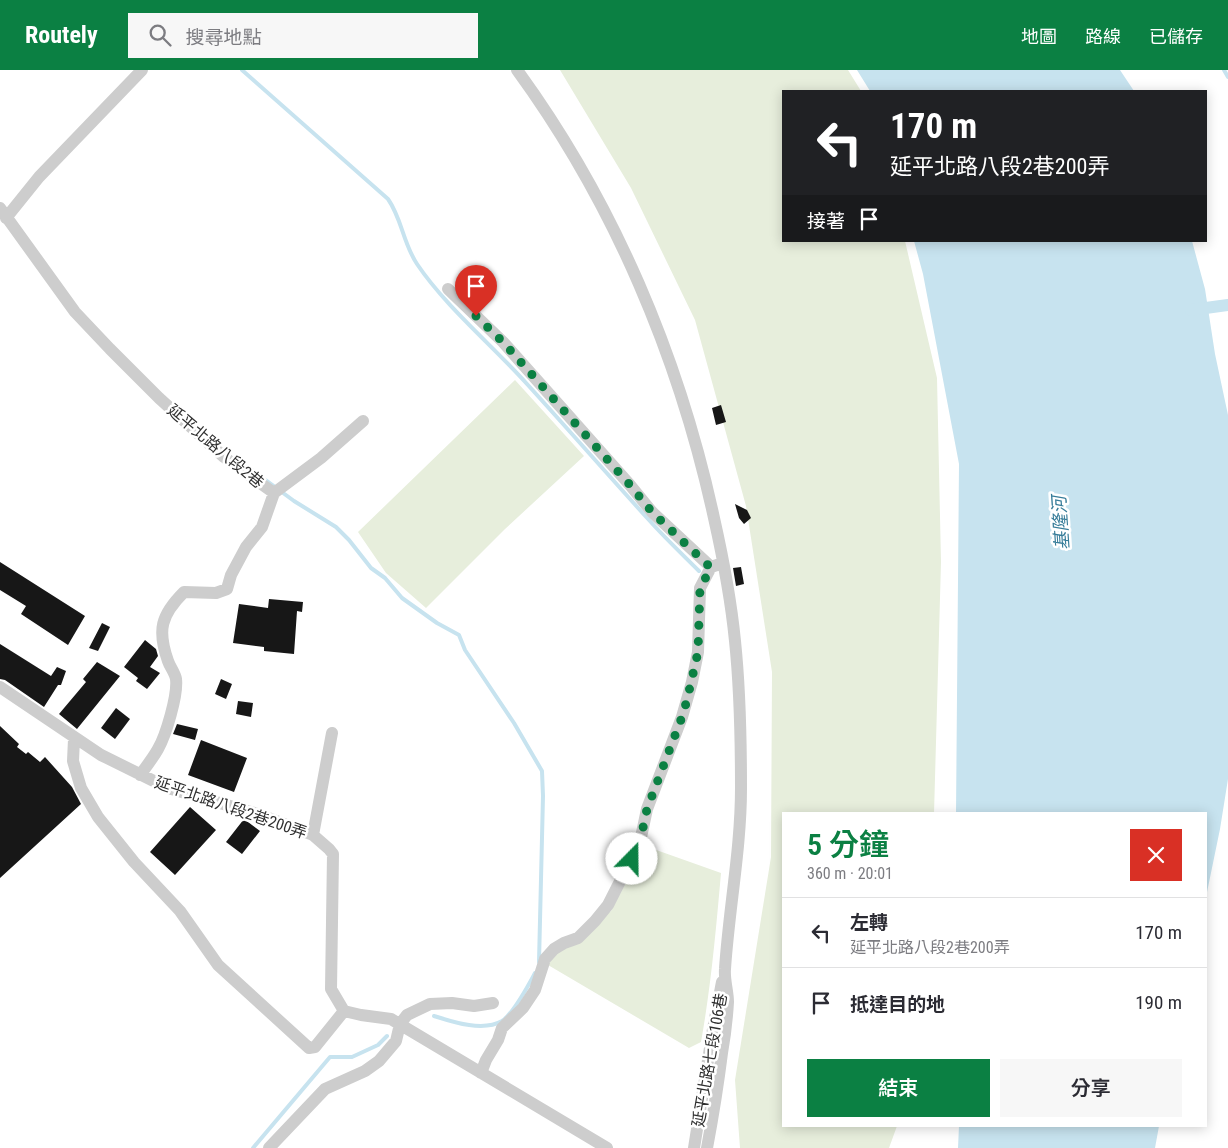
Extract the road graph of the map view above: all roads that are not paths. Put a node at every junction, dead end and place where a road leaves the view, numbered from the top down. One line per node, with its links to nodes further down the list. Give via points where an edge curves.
1 (142, 70): 3 (street)
2 (517, 70): 7 (street, via 588,182 625,252 655,320 702,461)
3 (3, 213): 6 (street, 延平北路八段2巷, via 75,312 121,360 224,457)
4 (448, 289): 8 (street, via 503,342 652,512)
5 (363, 421): 6 (street)
6 (274, 494): 12 (street, 延平北路八段2巷, via 262,527 246,547 227,590 184,592 163,619 162,634 168,661 176,677 176,696 158,749)
7 (723, 563): 8 (street); 14 (street, via 735,639 741,789 737,864)
8 (711, 568): 18 (street, via 700,588 698,652 692,682 647,809 640,842 608,905 595,921 578,938 544,959 535,990 523,1008 502,1028)
9 (0, 687): 11 (street)
10 (332, 733): 13 (street)
11 (74, 739): 12 (street); 16 (street, via 73,761 81,788 98,817 180,911 218,965 309,1048 315,1047)
12 (140, 775): 13 (street, 延平北路八段2巷200弄, via 168,788 261,814)
13 (313, 835): 16 (street, 延平北路八段2巷200弄, via 332,854 331,989)
14 (724, 972): 21 (street, 延平北路七段106巷); 22 (street, via 728,1000 726,1028)
15 (493, 1003): 17 (street, via 474,1006 430,1004 407,1015)
16 (344, 1011): 17 (street, via 391,1019)
17 (400, 1024): 18 (street); 19 (street, via 396,1041 379,1061 325,1089)
18 (481, 1072): 20 (street)
19 (269, 1148)
20 (607, 1148)
21 (694, 1148)
22 (707, 1148)

